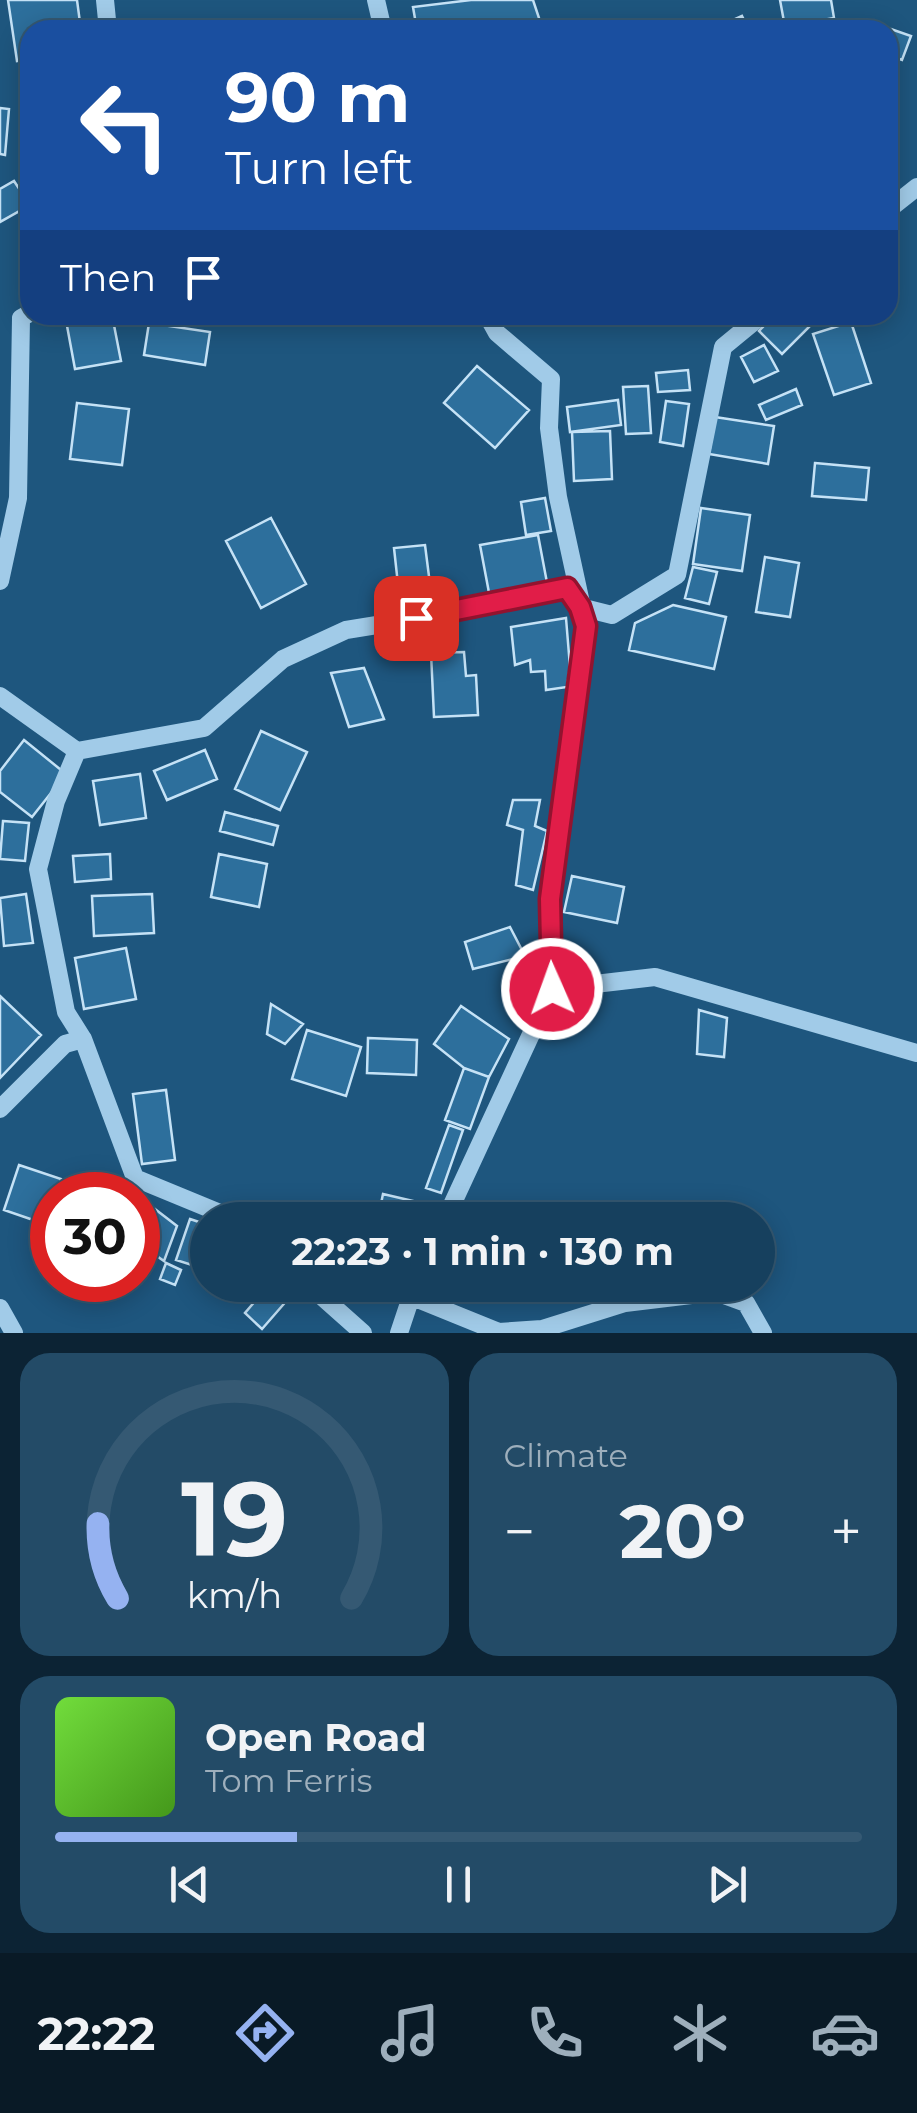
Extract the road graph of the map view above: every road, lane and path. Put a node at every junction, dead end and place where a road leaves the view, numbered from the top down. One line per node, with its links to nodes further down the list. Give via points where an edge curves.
1 (21, 325): 4 (street, via 18,498)
2 (492, 325): 5 (street, via 551,379 549,428)
3 (750, 325): 5 (street, via 723,347 677,575 612,615)
4 (0, 582)
5 (580, 607): 7 (street, via 567,588 346,630 282,659 204,728); 8 (street, via 586,626 550,899)
6 (0, 696): 7 (street)
7 (76, 751): 9 (street, via 38,868 66,1012)
8 (552, 989): 10 (street, via 655,977); 13 (street)
9 (83, 1039): 11 (street, via 65,1044); 12 (street, via 135,1178)
10 (917, 1053)
11 (0, 1109)
12 (193, 1202)
13 (454, 1202)
14 (328, 1302): 21 (street)
15 (409, 1302): 22 (street)
16 (438, 1302): 17 (street, via 499,1332 542,1329)
17 (624, 1302)
18 (743, 1302): 23 (street)
19 (0, 1308): 20 (street)
20 (14, 1333)
21 (362, 1333)
22 (399, 1333)
23 (764, 1333)

